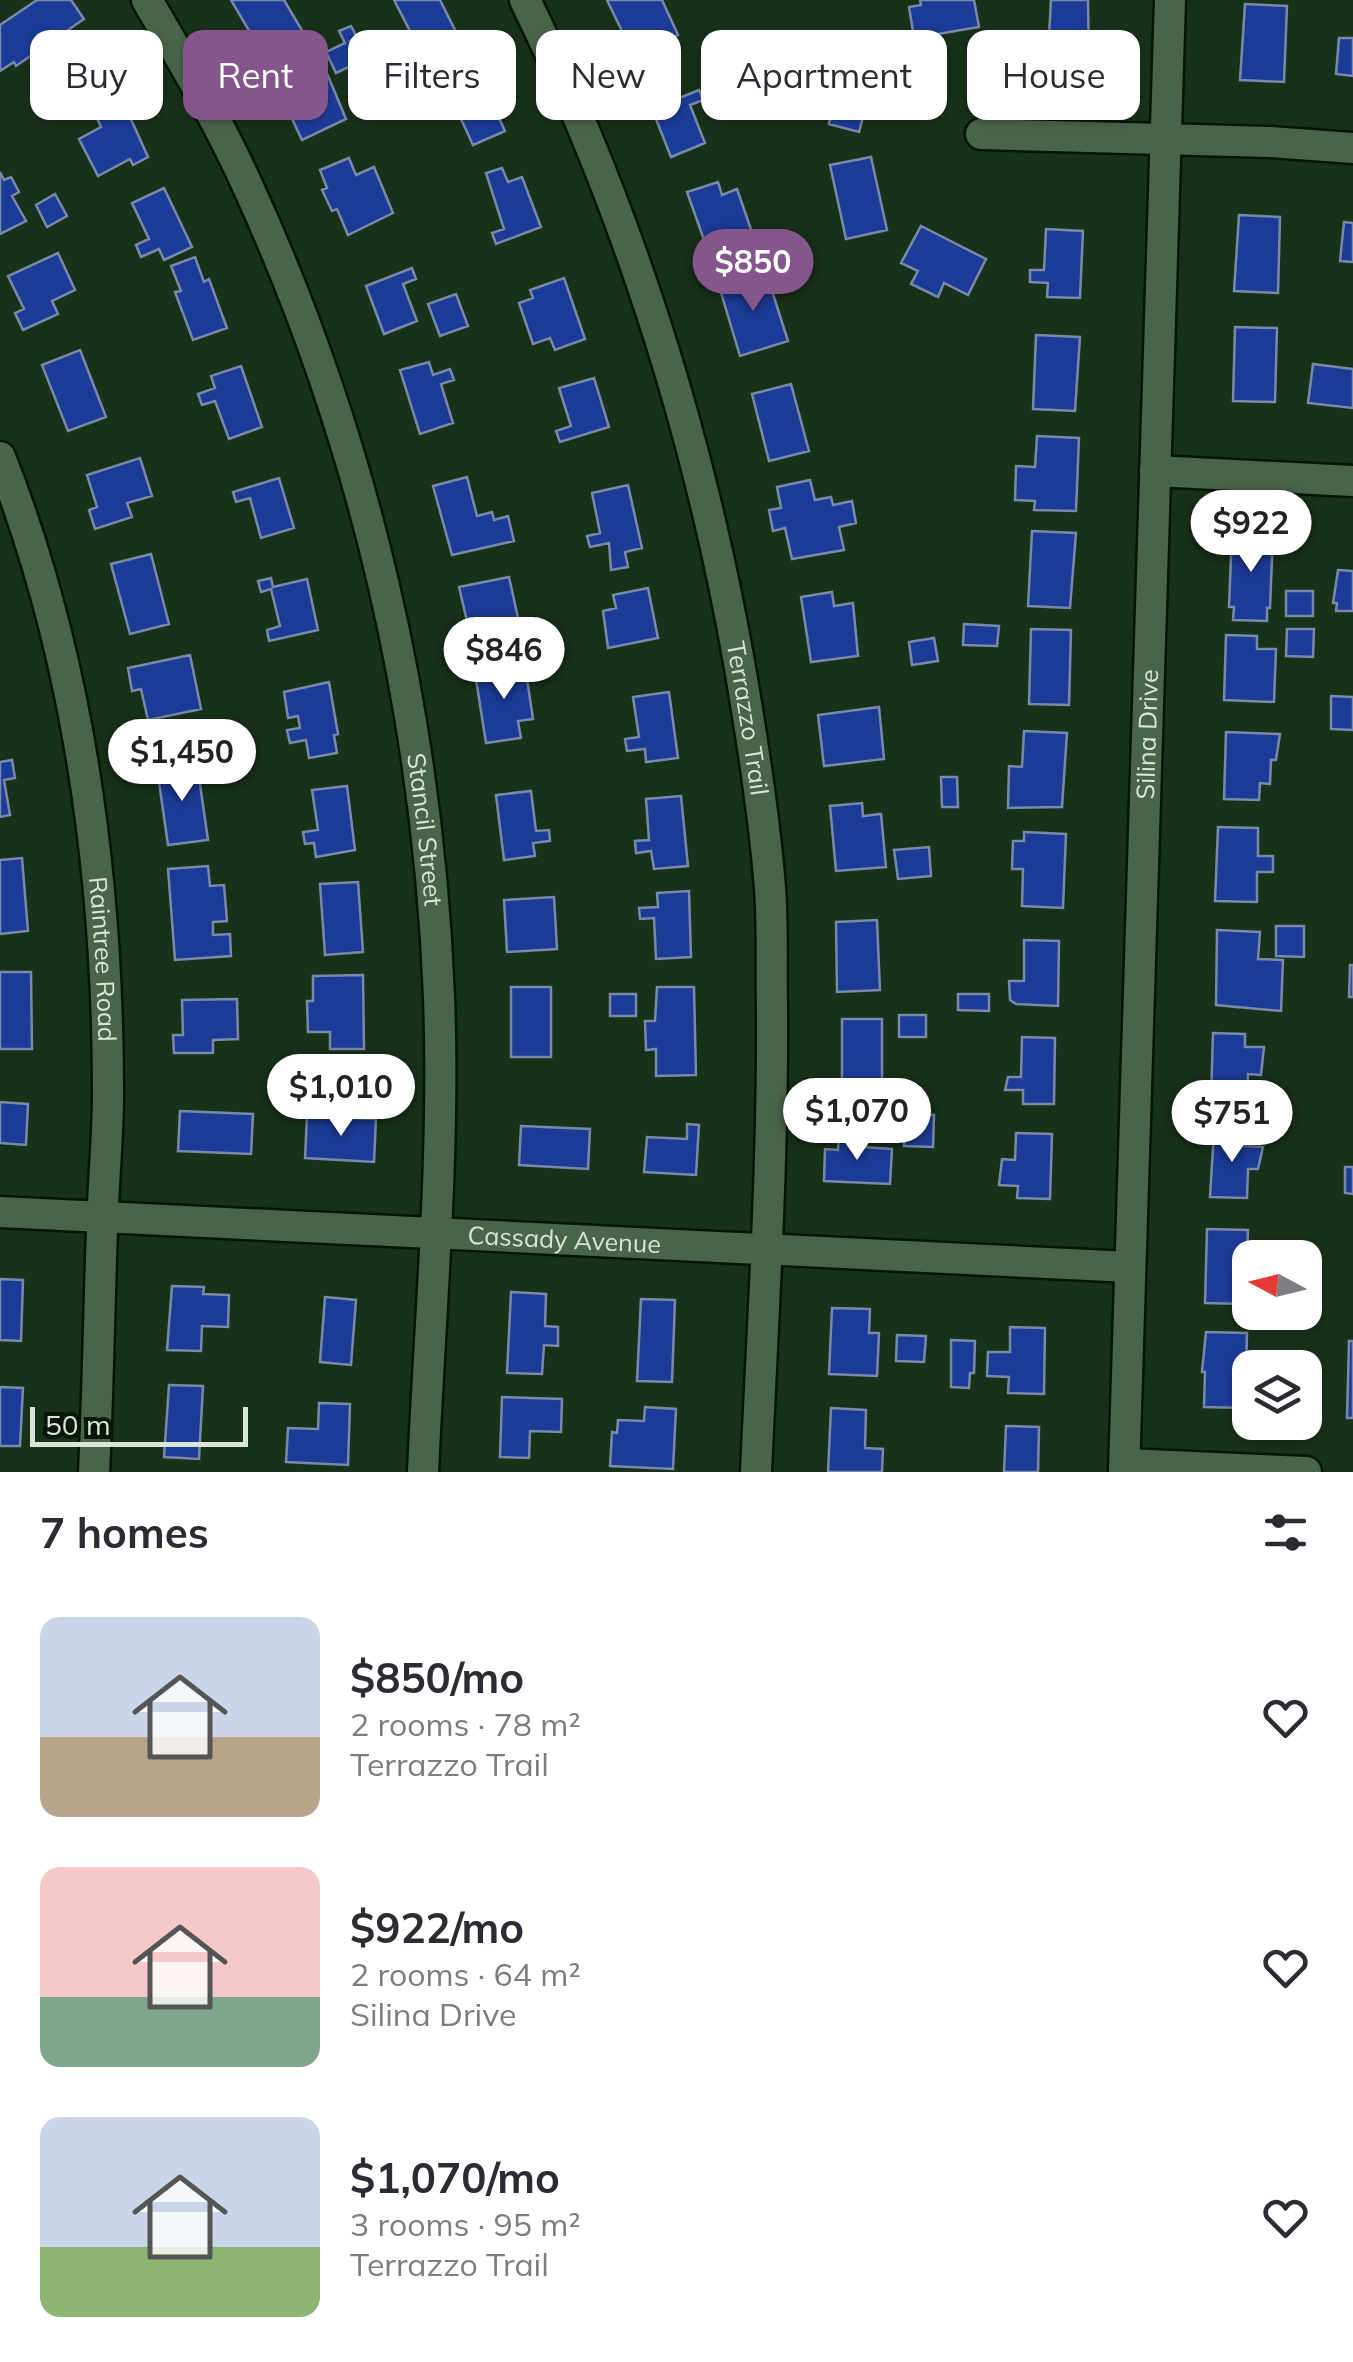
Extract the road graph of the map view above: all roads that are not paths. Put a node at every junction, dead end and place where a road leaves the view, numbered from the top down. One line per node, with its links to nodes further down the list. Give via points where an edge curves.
1 (148, 0): 12 (street, Stancil Street, via 240,170 290,284 358,484 390,604 427,834 438,978)
2 (526, 0): 13 (street, Terrazzo Trail, via 648,295 718,546 754,749 770,890)
3 (1170, 0): 5 (street, Silina Drive)
4 (981, 134): 5 (street)
5 (1165, 140): 6 (street); 8 (street, Silina Drive)
6 (1353, 148)
7 (0, 457): 11 (street, Raintree Road, via 58,634 98,867 108,1098)
8 (1155, 471): 9 (street); 14 (street, Silina Drive)
9 (1353, 481)
10 (0, 1212): 11 (street, Cassady Avenue)
11 (102, 1217): 12 (street, Cassady Avenue); 16 (street, Raintree Road)
12 (434, 1232): 13 (street, Cassady Avenue); 17 (street, Stancil Street)
13 (766, 1249): 14 (street, Cassady Avenue); 18 (street, Terrazzo Trail)
14 (1130, 1268): 15 (street, Silina Drive)
15 (1124, 1468): 19 (street)
16 (94, 1472)
17 (422, 1472)
18 (756, 1472)
19 (1306, 1472)

